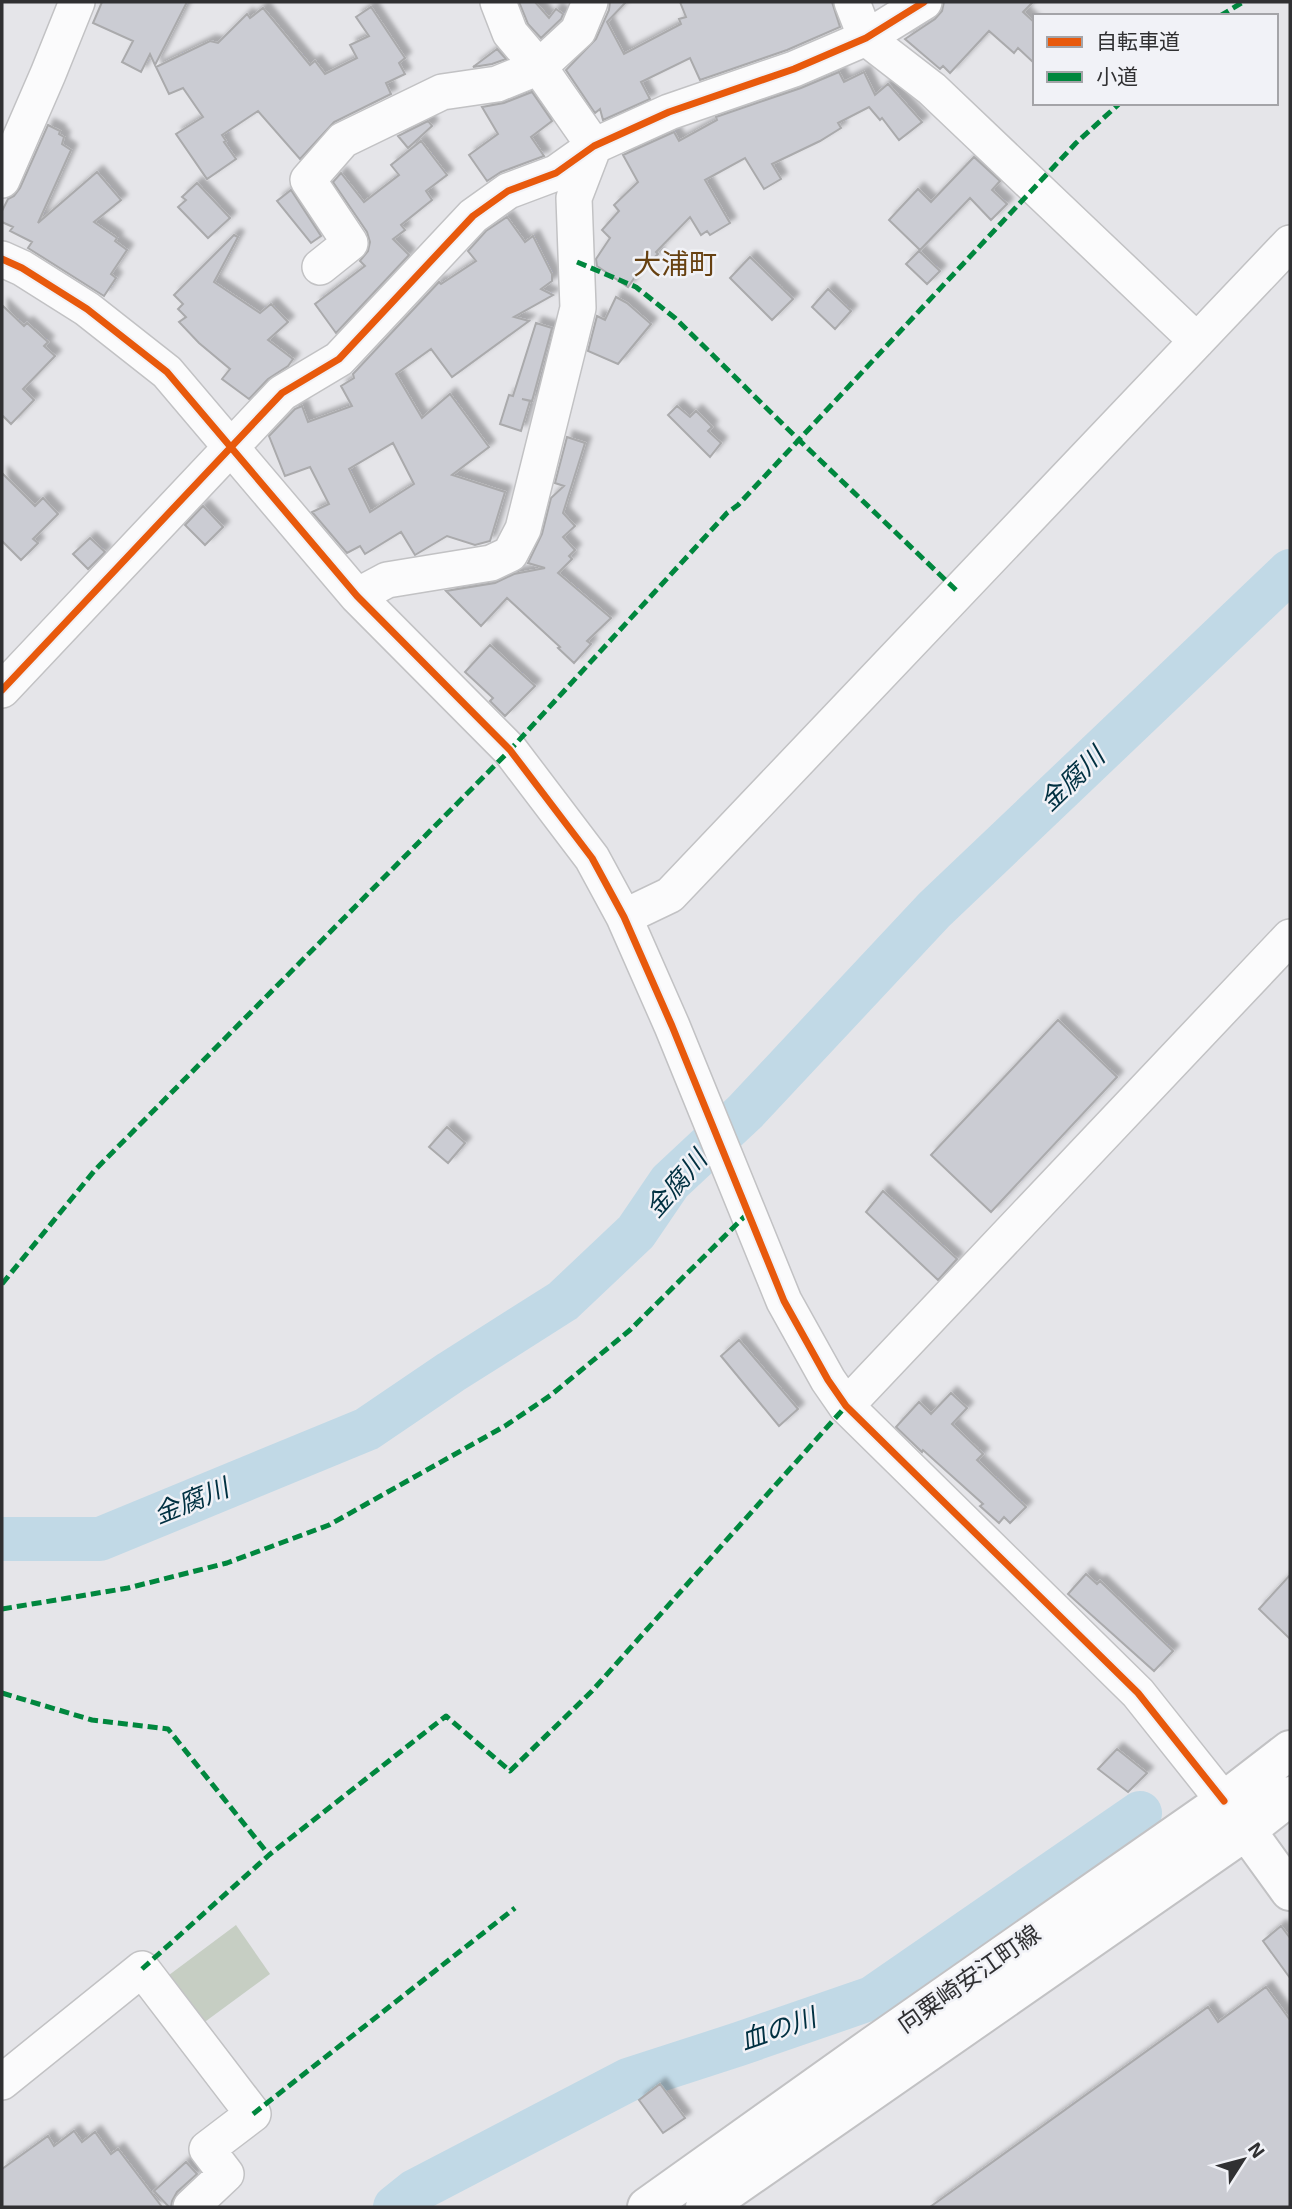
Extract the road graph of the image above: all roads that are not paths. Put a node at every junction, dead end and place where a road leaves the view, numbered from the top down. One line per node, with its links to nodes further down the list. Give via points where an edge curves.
1 (77, 2): 9 (street)
2 (498, 2): 7 (street, via 510,33)
3 (590, 2): 7 (street, via 578,31)
4 (852, 2): 6 (street)
5 (924, 2): 6 (street)
6 (866, 38): 8 (street, via 794,69 669,112); 13 (street, via 932,89)
7 (539, 67): 8 (street); 12 (street, via 497,84 442,92 343,140 307,180 350,243)
8 (594, 146): 14 (street, via 556,173 508,191 473,216 338,359 282,393); 15 (street, via 574,198 578,308 523,529 510,554 491,563 387,580)
9 (2, 180)
10 (1290, 243): 13 (street)
11 (2, 259): 14 (street, via 87,309 134,344 167,372)
12 (320, 267)
13 (1197, 341): 17 (street, via 670,895)
14 (231, 448): 15 (street); 16 (street)
15 (357, 596): 17 (street, via 510,750 592,858)
16 (2, 690)
17 (624, 917): 19 (street, via 784,1301)
18 (1290, 937): 19 (street)
19 (846, 1406): 22 (street, via 1138,1693)
20 (1290, 1750): 22 (main road, 向粟崎安江町線)
21 (1290, 1796): 22 (main road, 向粟崎安江町線)
22 (1236, 1816): 23 (main road); 26 (main road, 向粟崎安江町線, via 873,2046); 27 (main road, 向粟崎安江町線)
23 (1290, 1891)
24 (2, 2082): 25 (street, via 142,1969 253,2114 207,2149 226,2175)
25 (191, 2207)
26 (647, 2207)
27 (705, 2207)

